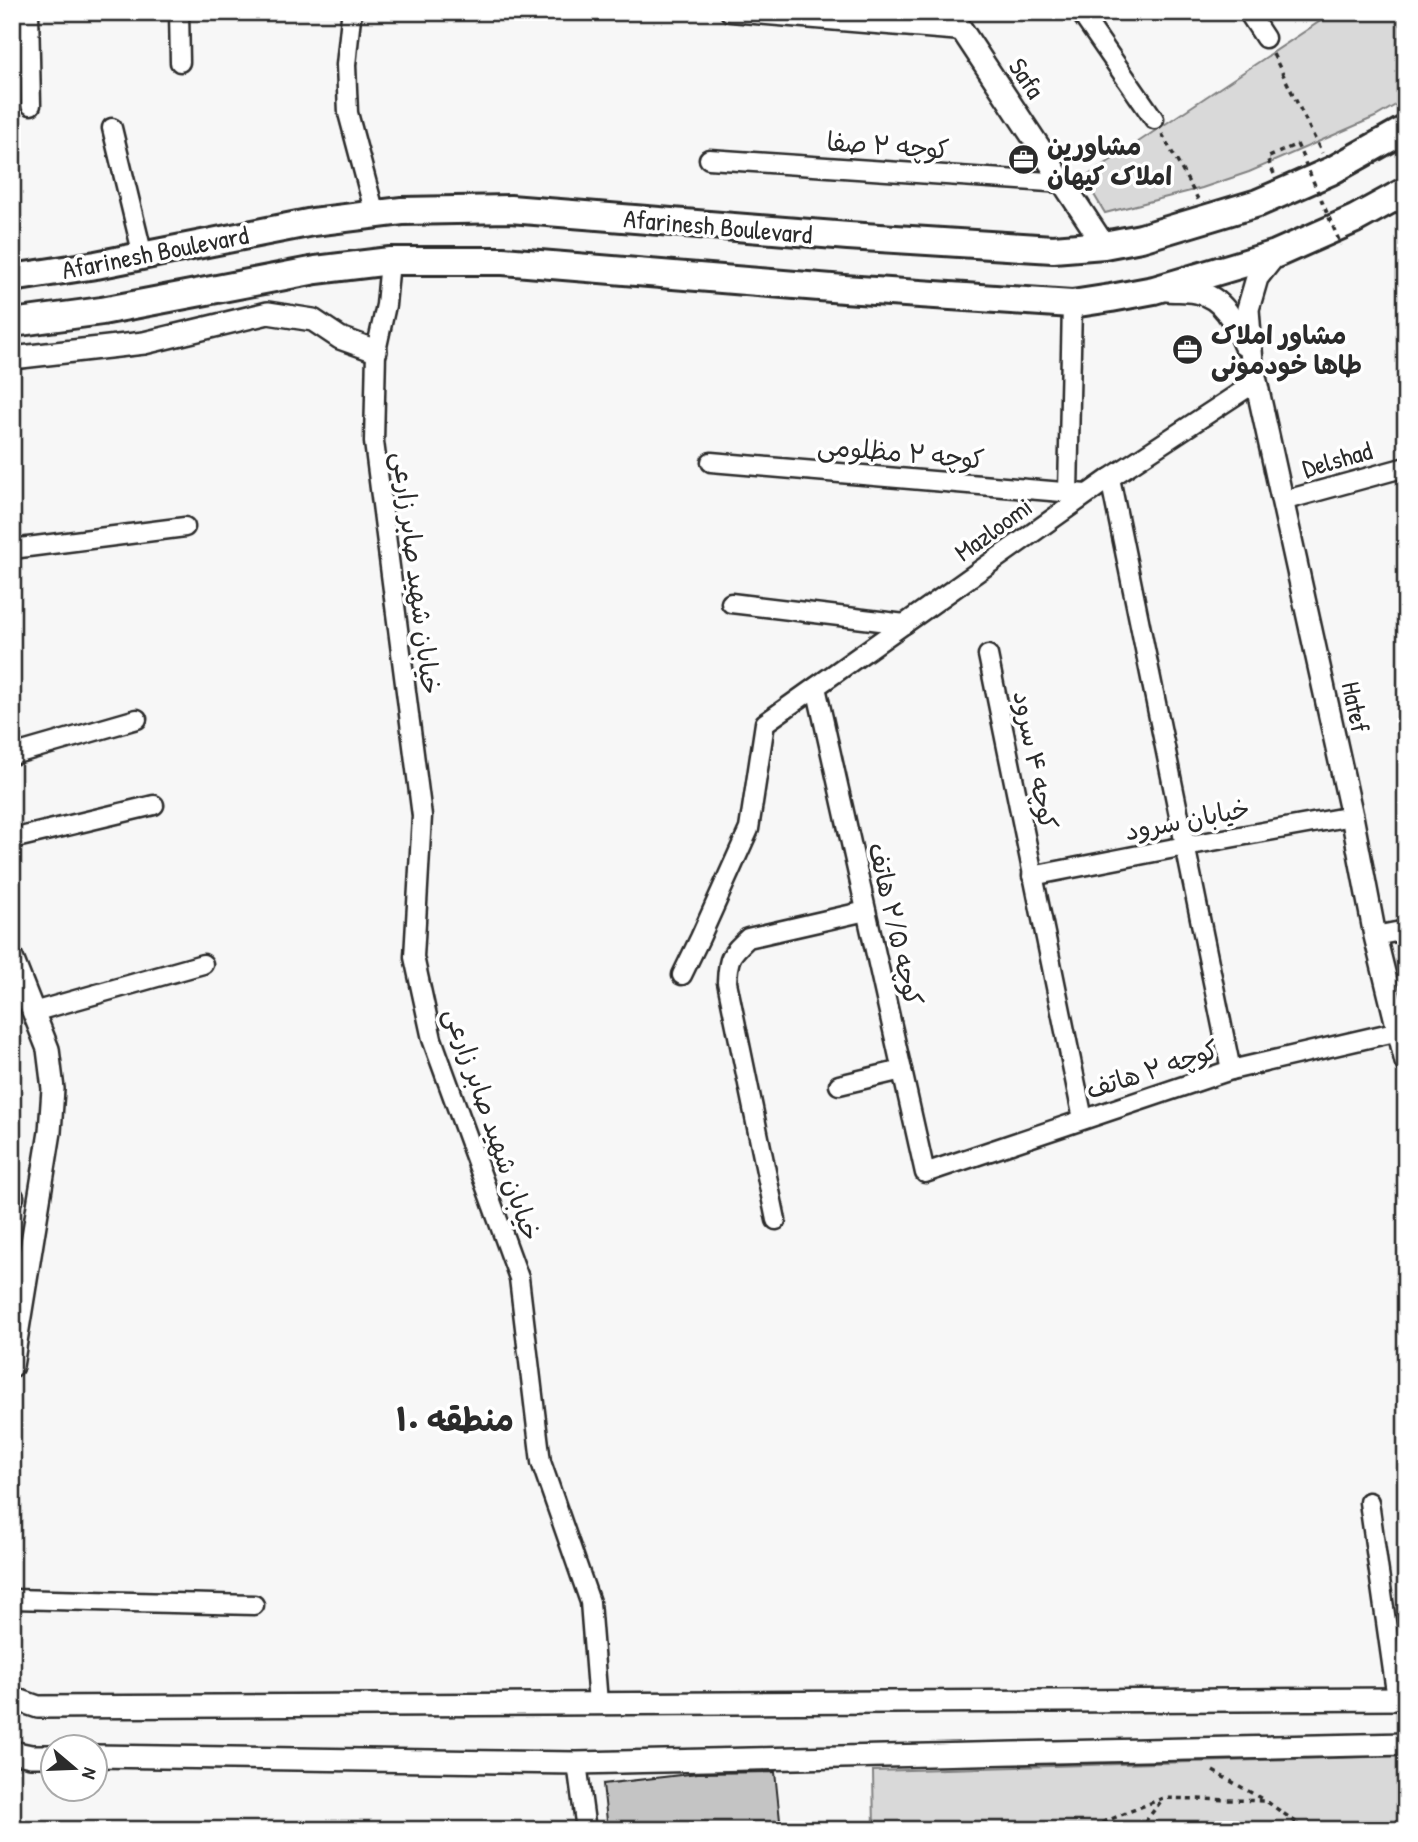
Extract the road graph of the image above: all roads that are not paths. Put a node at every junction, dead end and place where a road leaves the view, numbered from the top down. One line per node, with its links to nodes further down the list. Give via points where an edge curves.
1 (29, 12): 11 (street)
2 (179, 12): 10 (street)
3 (353, 12): 18 (street, via 346,65 348,113)
4 (730, 12): 8 (street)
5 (950, 12): 8 (street, Safa)
6 (1080, 12): 12 (street)
7 (1248, 12): 9 (street)
8 (962, 31): 16 (street, Safa)
9 (1265, 38)
10 (180, 62)
11 (31, 105)
12 (1154, 119)
13 (112, 128): 21 (street)
14 (1406, 129): 19 (main road, Afarinesh Boulevard, via 1331,171 1258,203)
15 (709, 159): 16 (street, کوچه ۲ صفا)
16 (1063, 183): 19 (street, Safa)
17 (1406, 191): 20 (main road, Afarinesh Boulevard)
18 (375, 214): 19 (main road, Afarinesh Boulevard, via 510,209 1053,249); 21 (main road, Afarinesh Boulevard)
19 (1104, 245)
20 (1276, 254): 24 (main road, Afarinesh Boulevard); 29 (street, Hatef, via 1257,278 1248,309)
21 (144, 256): 23 (main road, Afarinesh Boulevard)
22 (390, 261): 25 (main road, Afarinesh Boulevard, via 503,261); 26 (main road, Afarinesh Boulevard); 27 (street, خیابان شهید صابر زارعی)
23 (12, 278)
24 (1154, 290): 25 (main road, Afarinesh Boulevard); 29 (street, Hatef, via 1198,292 1219,302 1236,323)
25 (1072, 304): 33 (street)
26 (12, 323)
27 (376, 351): 28 (street, via 340,338 313,320 268,313 144,343); 69 (street, خیابان شهید صابر زارعی, via 374,442 422,816 414,957 432,1039 519,1278 541,1462 590,1602)
28 (12, 358)
29 (1254, 373): 32 (street, Mazloomi); 34 (street, Hatef)
30 (710, 462): 33 (street, کوچه ۲ مظلومی)
31 (1406, 467): 34 (street, Delshad)
32 (1110, 478): 33 (street, Mazloomi); 46 (street)
33 (1077, 494): 38 (street, Mazloomi)
34 (1282, 501): 44 (street, Hatef)
35 (185, 527): 36 (street)
36 (12, 549)
37 (731, 603): 38 (street)
38 (905, 624): 40 (street, Mazloomi)
39 (988, 655): 47 (street, کوچه ۴ سرود)
40 (816, 687): 48 (street, کوچه ۲/۵ هاتف); 53 (street, Mazloomi, via 765,723 749,829)
41 (137, 719): 42 (street)
42 (12, 755)
43 (154, 805): 45 (street)
44 (1352, 816): 46 (street, خیابان سرود); 50 (street, Hatef)
45 (12, 839)
46 (1185, 846): 47 (street, خیابان سرود); 58 (street)
47 (1032, 876): 60 (street, کوچه ۴ سرود)
48 (866, 911): 57 (street, کوچه ۲/۵ هاتف); 62 (street, via 748,939 727,964)
49 (1406, 930): 50 (street)
50 (1375, 936): 55 (street, Hatef)
51 (203, 964): 54 (street)
52 (15, 973): 54 (street)
53 (682, 975)
54 (33, 1012): 63 (street, via 48,1049 53,1089)
55 (1399, 1031): 56 (street, Hatef); 58 (street, کوچه ۲ هاتف)
56 (1406, 1062)
57 (902, 1070): 59 (street); 61 (street, کوچه ۲/۵ هاتف)
58 (1231, 1070): 60 (street, کوچه ۲ هاتف)
59 (839, 1085)
60 (1083, 1119): 61 (street, کوچه ۲ هاتف)
61 (925, 1173)
62 (776, 1220)
63 (12, 1366)
64 (1369, 1502): 68 (street)
65 (12, 1599): 66 (street)
66 (254, 1605)
67 (12, 1698): 69 (street, via 38,1707)
68 (1401, 1699): 69 (street)
69 (598, 1703)
70 (1406, 1744): 74 (street)
71 (12, 1752): 72 (street)
72 (38, 1756)
73 (108, 1756): 74 (street)
74 (577, 1763): 75 (street)
75 (586, 1830)

